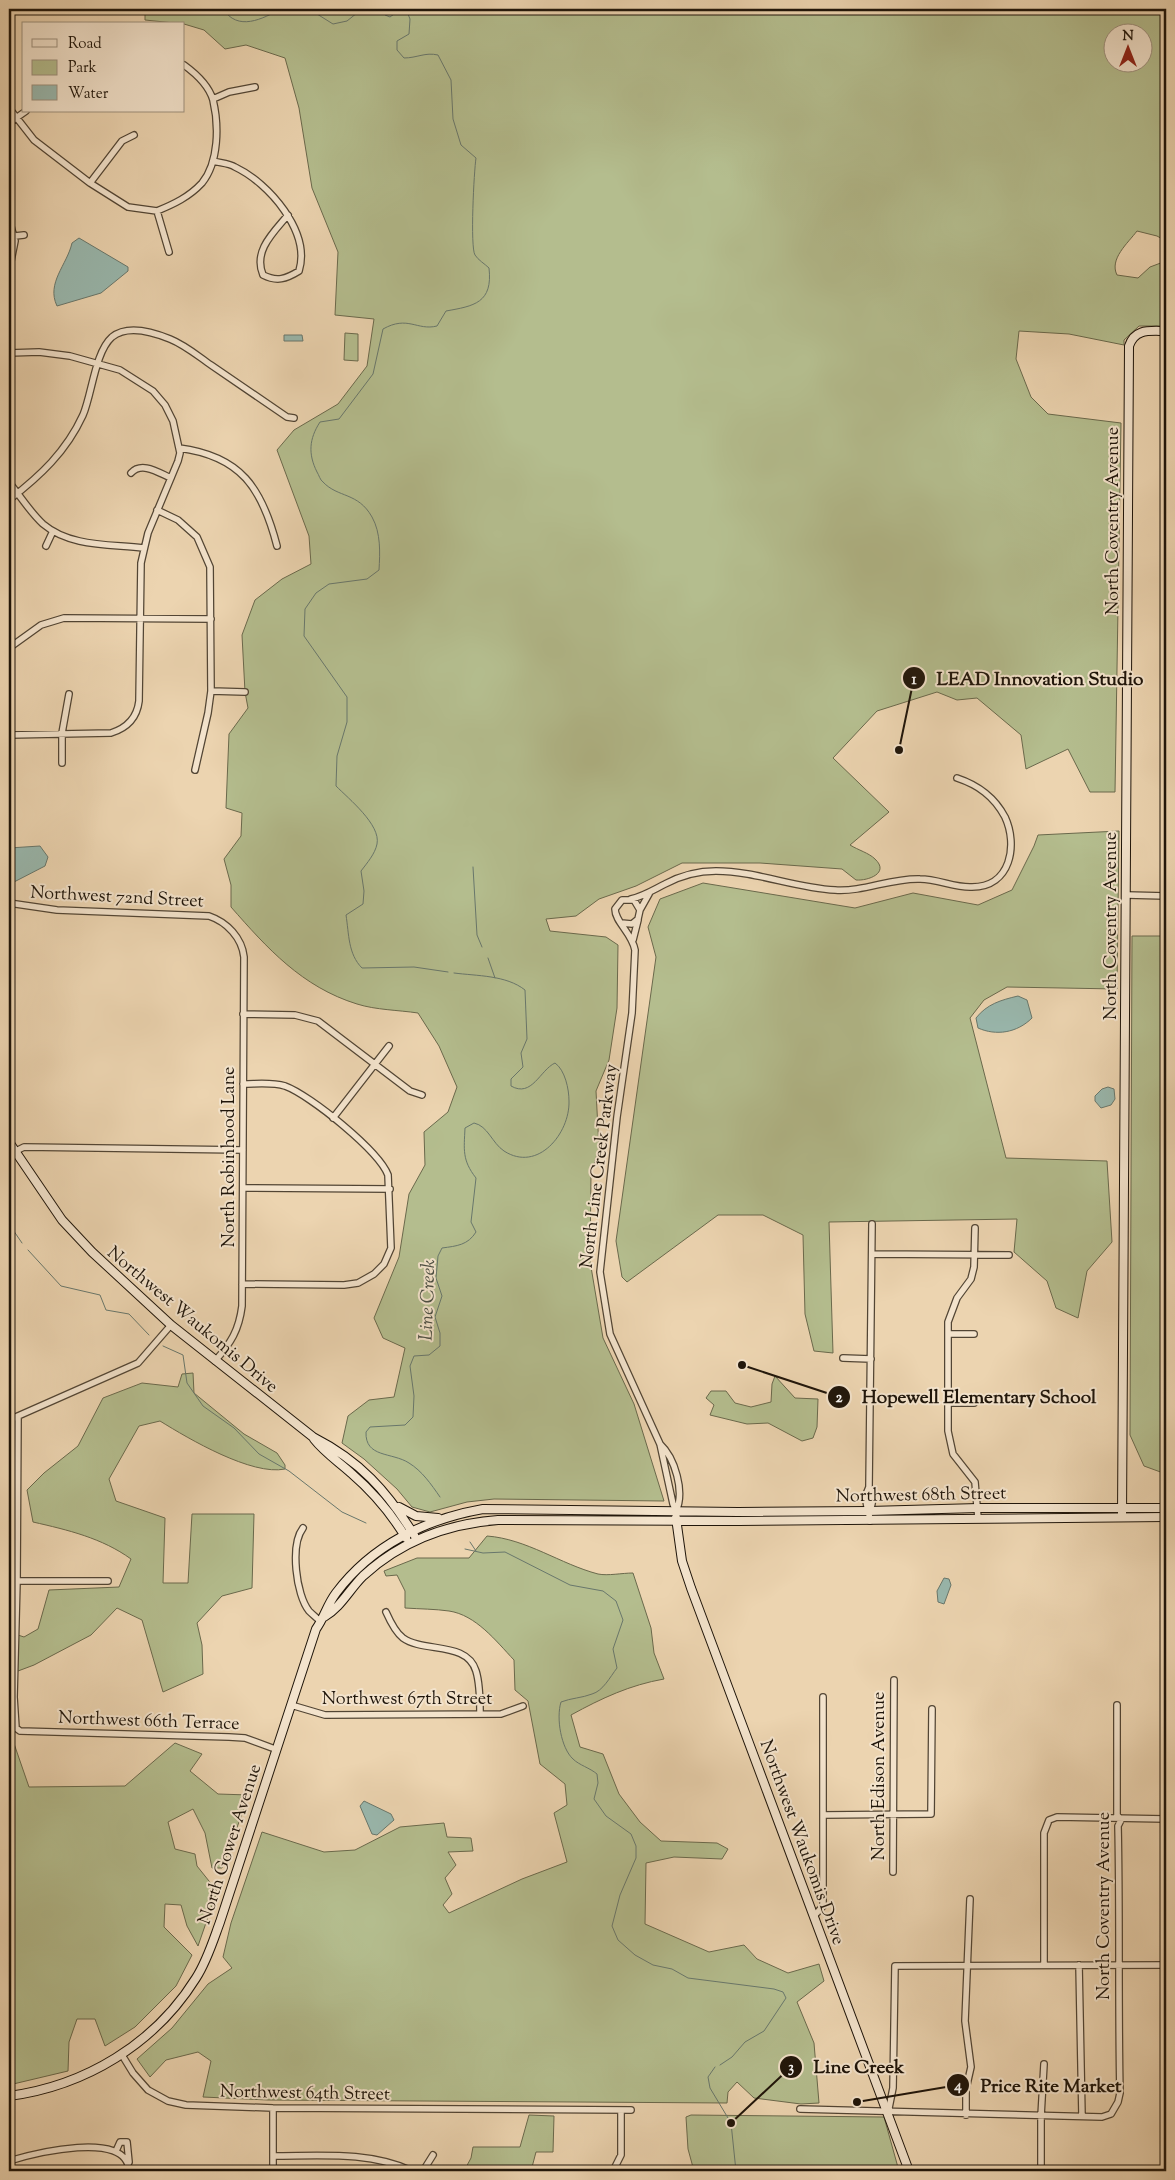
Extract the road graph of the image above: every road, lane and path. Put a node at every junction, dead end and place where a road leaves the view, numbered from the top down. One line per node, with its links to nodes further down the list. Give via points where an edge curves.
1 (185, 66): 3 (street, via 202,82)
2 (255, 88): 3 (street, via 229,92)
3 (212, 99): 9 (street, via 216,125)
4 (9, 108): 6 (street)
5 (25, 112): 6 (street)
6 (16, 118): 7 (street); 10 (street, via 34,140)
7 (9, 123)
8 (134, 135): 10 (street, via 122,141)
9 (213, 161): 11 (street, via 204,181 189,196); 12 (street, via 234,166 254,178 279,201)
10 (90, 182): 11 (street, via 128,207)
11 (157, 211): 16 (street)
12 (288, 215): 12 (street, via 303,259 299,272 274,280 263,275 258,265 261,252)
13 (9, 219): 15 (street)
14 (24, 235): 15 (street)
15 (15, 236): 17 (street)
16 (169, 252)
17 (9, 271)
18 (1166, 331): 45 (main road, North Coventry Avenue, via 1141,331 1129,346)
19 (9, 352): 20 (street, via 54,353)
20 (99, 363): 21 (street, via 105,346 115,335 129,330 148,332 181,344 287,417); 22 (street, via 120,370 153,391 173,421); 26 (street, via 88,402 71,437 47,468)
21 (294, 418)
22 (179, 448): 24 (street); 31 (street, via 210,453 241,474 253,487 270,517)
23 (131, 473): 24 (street, via 143,467)
24 (171, 478): 28 (street)
25 (9, 482): 26 (street)
26 (18, 493): 27 (street); 29 (street, via 38,519)
27 (9, 500)
28 (158, 510): 32 (street); 34 (street, via 189,528 205,551 210,567)
29 (53, 531): 30 (street); 32 (street, via 79,541)
30 (46, 546)
31 (278, 546)
32 (143, 548): 33 (street)
33 (139, 618): 34 (street); 35 (street, via 64,618 50,621); 39 (street, via 138,704 134,718 111,733)
34 (211, 619): 36 (street)
35 (9, 648)
36 (211, 691): 37 (street); 42 (street)
37 (245, 692)
38 (68, 694): 39 (street)
39 (62, 733): 40 (street); 41 (street)
40 (9, 735)
41 (62, 763)
42 (196, 770)
43 (957, 778): 44 (street, North Line Creek Parkway, via 983,790 993,799 1012,836 1011,859 1005,870 989,884 974,888 922,879 895,879 847,891 716,871 676,878)
44 (649, 894): 47 (street, North Line Creek Parkway); 49 (street, North Line Creek Parkway)
45 (1127, 895): 46 (street); 84 (main road, North Coventry Avenue)
46 (1166, 896)
47 (630, 899): 49 (street); 51 (street, via 622,900 616,906 615,913)
48 (9, 903): 53 (street, Northwest 72nd Street, via 57,910 209,916 231,930)
49 (640, 910): 50 (street, North Line Creek Parkway)
50 (638, 918): 51 (street, via 632,924); 52 (street, North Line Creek Parkway)
51 (621, 923): 52 (street)
52 (633, 940): 86 (street, North Line Creek Parkway, via 632,1013 600,1272 610,1334 660,1444)
53 (241, 945): 54 (street, North Robinhood Lane, via 244,957)
54 (243, 1014): 56 (street, via 311,1018); 57 (street, North Robinhood Lane)
55 (389, 1046): 56 (street)
56 (374, 1064): 58 (street, via 410,1092); 59 (street)
57 (243, 1084): 59 (street, via 284,1086); 61 (street, North Robinhood Lane)
58 (422, 1094)
59 (333, 1118): 64 (street, via 384,1165)
60 (9, 1142): 62 (main road, Northwest Waukomis Drive)
61 (243, 1150): 62 (street, via 24,1147); 63 (street, North Robinhood Lane)
62 (16, 1152): 71 (main road, Northwest Waukomis Drive, via 62,1220)
63 (243, 1188): 64 (street); 70 (street, North Robinhood Lane)
64 (390, 1189): 70 (street, via 391,1248 379,1270 363,1281 344,1285)
65 (872, 1224): 67 (street)
66 (974, 1228): 68 (street)
67 (872, 1254): 68 (street); 75 (street)
68 (975, 1255): 69 (street); 72 (street, via 971,1280 951,1310)
69 (1009, 1256)
70 (242, 1284): 76 (street, North Robinhood Lane, via 239,1326)
71 (171, 1325): 76 (main road, Northwest Waukomis Drive); 79 (street, via 138,1362)
72 (948, 1334): 73 (street); 77 (street)
73 (974, 1334)
74 (843, 1358): 75 (street)
75 (871, 1359): 87 (street, via 869,1487 873,1506)
76 (215, 1361): 81 (main road, Northwest Waukomis Drive)
77 (948, 1403): 78 (street); 83 (street, via 949,1444 975,1482)
78 (974, 1403)
79 (18, 1416): 80 (street); 101 (street)
80 (9, 1420)
81 (313, 1438): 82 (main road, Northwest Waukomis Drive, via 366,1472); 98 (main road, Northwest Waukomis Drive, via 322,1450 374,1494)
82 (396, 1505): 91 (main road, via 416,1516); 97 (main road, Northwest Waukomis Drive)
83 (978, 1508): 84 (main road, Northwest 68th Street); 87 (main road, Northwest 68th Street); 92 (street)
84 (1122, 1508): 85 (main road, Northwest 68th Street); 89 (main road, North Coventry Avenue)
85 (1166, 1508)
86 (676, 1511): 88 (main road, Northwest 68th Street); 91 (main road, North Gower Avenue, via 483,1509); 93 (main road, Northwest Waukomis Drive)
87 (869, 1511): 88 (main road, Northwest 68th Street); 94 (street)
88 (738, 1512): 95 (main road)
89 (1122, 1517): 90 (main road, Northwest 68th Street); 92 (main road, Northwest 68th Street)
90 (1166, 1517)
91 (442, 1518): 97 (main road, North Gower Avenue)
92 (978, 1518): 94 (main road, Northwest 68th Street)
93 (676, 1521): 95 (main road, Northwest 68th Street); 99 (main road, via 498,1520 472,1522); 119 (main road, Northwest Waukomis Drive, via 682,1561)
94 (870, 1521): 95 (main road, Northwest 68th Street)
95 (738, 1522)
96 (303, 1528): 104 (street, via 296,1539 296,1568 308,1610)
97 (412, 1530): 98 (main road, North Gower Avenue); 99 (main road, Northwest Waukomis Drive)
98 (404, 1535): 100 (main road, Northwest Waukomis Drive); 104 (main road, North Gower Avenue, via 356,1570 328,1605)
99 (417, 1538): 100 (main road, North Gower Avenue)
100 (409, 1543): 104 (main road, North Gower Avenue, via 363,1576)
101 (17, 1581): 102 (street); 112 (street, Northwest 66th Terrace, via 14,1725 20,1730 245,1738)
102 (108, 1581)
103 (386, 1612): 111 (street, via 402,1637 420,1647 454,1650 469,1659 476,1669)
104 (323, 1620): 107 (main road, North Gower Avenue, via 309,1646)
105 (894, 1680): 114 (street, North Edison Avenue)
106 (823, 1697): 113 (street)
107 (291, 1705): 111 (street, Northwest 67th Street, via 325,1715); 112 (main road, North Gower Avenue)
108 (1117, 1705): 116 (street, North Coventry Avenue, via 1117,1815)
109 (523, 1706): 111 (street, Northwest 67th Street, via 508,1713)
110 (932, 1709): 114 (street, via 931,1814)
111 (480, 1713)
112 (275, 1749): 125 (main road, North Gower Avenue, via 220,1922 197,1977 173,2010)
113 (823, 1815): 114 (street); 119 (street, via 823,1906)
114 (894, 1816): 117 (street, North Edison Avenue)
115 (1166, 1819): 116 (street, via 1126,1817)
116 (1121, 1820): 120 (street, via 1057,1817 1050,1820 1044,1833); 124 (street, North Coventry Avenue, via 1118,1826)
117 (893, 1872)
118 (970, 1899): 123 (street)
119 (815, 1915): 132 (main road, Northwest Waukomis Drive)
120 (1044, 1965): 121 (street); 123 (street)
121 (1079, 1965): 124 (street); 135 (street)
122 (1166, 1965): 124 (street)
123 (967, 1966): 132 (street, via 896,1966 893,2088); 133 (street, via 965,2021 971,2067 966,2089)
124 (1117, 1966): 135 (street, North Coventry Avenue, via 1120,2093 1111,2114)
125 (122, 2055): 127 (main road, via 62,2085); 128 (street, Northwest 64th Street, via 140,2082 168,2101 186,2105)
126 (1044, 2064): 134 (street)
127 (9, 2096)
128 (273, 2108): 130 (street, Northwest 64th Street); 138 (street)
129 (800, 2108): 132 (street)
130 (621, 2110): 131 (street, Northwest 64th Street); 144 (street, via 621,2155)
131 (631, 2110)
132 (888, 2112): 133 (street); 145 (main road, Northwest Waukomis Drive)
133 (966, 2115): 134 (street)
134 (1041, 2116): 135 (street); 146 (street)
135 (1082, 2116)
136 (116, 2151): 139 (street, via 61,2148); 140 (street, via 126,2160); 140 (street, via 120,2142 127,2142)
137 (433, 2155): 143 (street)
138 (273, 2156): 141 (street); 142 (street, via 363,2157)
139 (9, 2161)
140 (129, 2169)
141 (273, 2171)
142 (412, 2171)
143 (423, 2171)
144 (613, 2171)
145 (909, 2171)
146 (1041, 2171)

